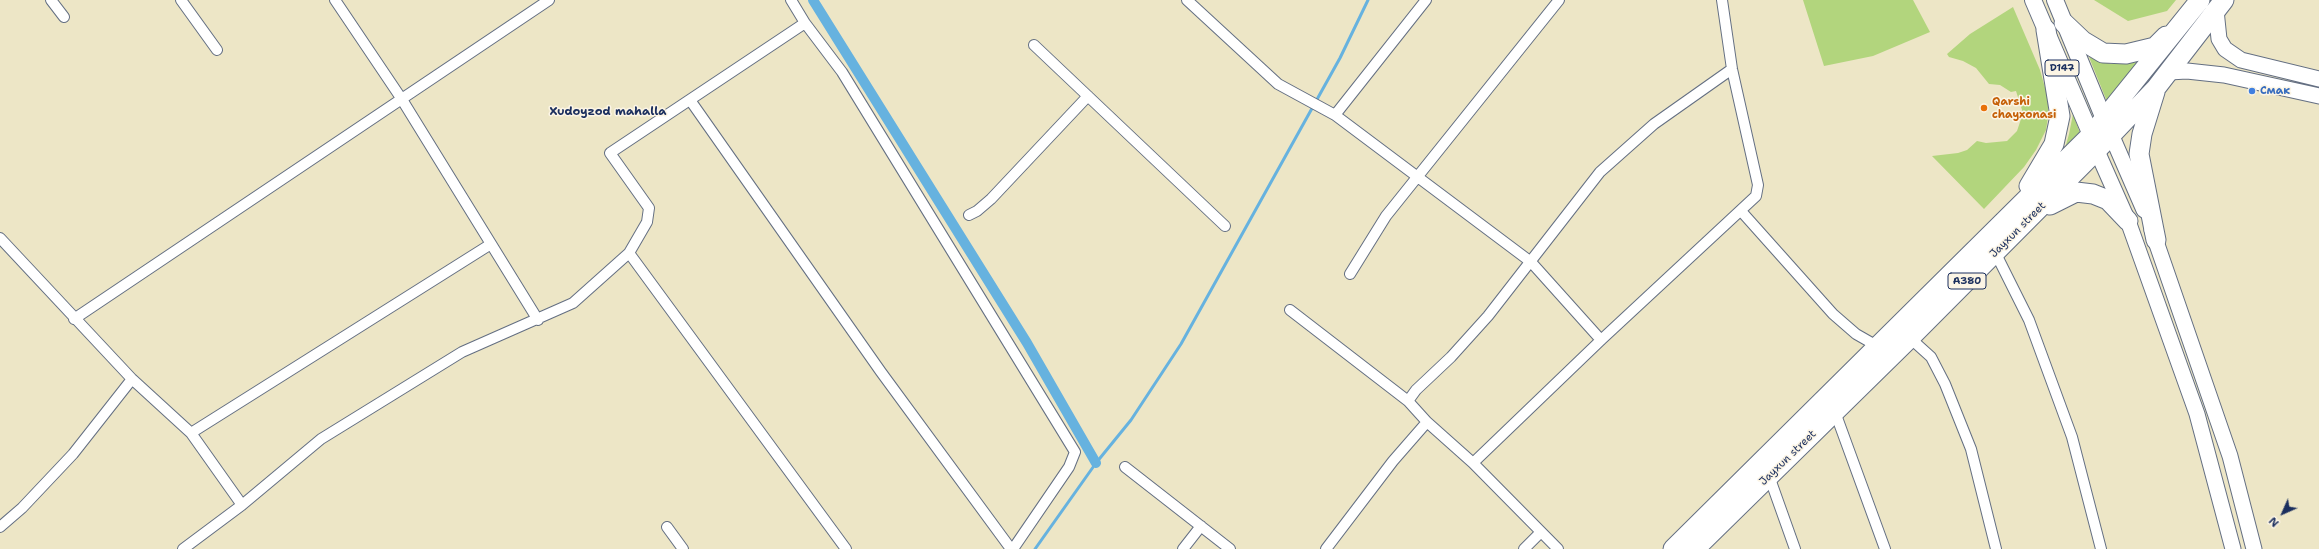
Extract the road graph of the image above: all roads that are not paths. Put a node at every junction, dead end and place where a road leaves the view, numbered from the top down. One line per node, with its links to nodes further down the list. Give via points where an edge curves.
1 (52, 0): 14 (street)
2 (181, 0): 20 (street)
3 (335, 0): 27 (street)
4 (549, 0): 27 (street)
5 (791, 0): 16 (street)
6 (1187, 0): 29 (street, via 1278,84)
7 (1426, 0): 29 (street)
8 (1559, 0): 32 (street)
9 (1722, 0): 21 (street)
10 (2034, 0): 18 (main road, D147)
11 (2055, 0): 17 (main road, D147)
12 (2200, 0): 15 (highway, Jayxun street / A380)
13 (2220, 5): 22 (highway, Jayxun street / A380); 23 (main road, via 2219,39 2225,48 2241,60)
14 (64, 17)
15 (2184, 21): 17 (highway, via 2154,47 2126,54 2103,53 2083,41); 30 (highway, Jayxun street / A380)
16 (805, 23): 28 (street); 67 (street, via 842,72 1075,452 1069,467)
17 (2064, 23): 30 (main road, D147)
18 (2046, 30): 31 (main road, D147); 34 (highway, via 2060,116 2054,144)
19 (1034, 45): 25 (street)
20 (217, 50)
21 (1732, 69): 33 (street, via 1758,185 1756,196); 43 (street, via 1654,124 1600,172)
22 (2169, 72): 24 (highway, Jayxun street / A380); 26 (main road, via 2187,70 2224,75)
23 (2319, 79)
24 (2156, 88): 30 (highway, Jayxun street / A380); 39 (highway, via 2138,154)
25 (1088, 96): 35 (street, via 991,199 977,212); 37 (street)
26 (2319, 96)
27 (401, 98): 40 (street); 46 (street)
28 (690, 100): 42 (street, via 610,153 649,208 647,222); 67 (street, via 881,372)
29 (1335, 115): 32 (street)
30 (2108, 126): 31 (highway, Jayxun street / A380); 39 (main road)
31 (2093, 143): 34 (highway, Jayxun street / A380); 36 (main road)
32 (1418, 176): 43 (street); 44 (street, via 1386,216)
33 (1741, 211): 49 (street); 50 (street, via 1833,314 1856,334)
34 (2023, 213): 36 (highway, via 2076,192 2094,194 2108,200); 41 (highway, Jayxun street / A380); 50 (highway, Jayxun street / A380)
35 (969, 215)
36 (2128, 221): 79 (main road, via 2197,414)
37 (1225, 226)
38 (0, 238): 46 (street)
39 (2156, 240): 80 (main road, via 2230,456)
40 (491, 244): 47 (street); 55 (street)
41 (1995, 252): 48 (highway, Jayxun street / A380); 78 (street, via 2029,320 2069,430)
42 (628, 254): 47 (street, via 573,303); 66 (street)
43 (1531, 262): 49 (street); 52 (street, via 1488,316)
44 (1350, 274)
45 (1290, 310): 52 (street)
46 (74, 319): 51 (street)
47 (538, 320): 59 (street, via 462,352 328,435)
48 (1910, 338): 53 (highway, Jayxun street / A380); 77 (street, via 1931,357 1945,384 1971,450)
49 (1601, 340): 56 (street)
50 (1877, 346): 73 (highway, Jayxun street / A380)
51 (132, 380): 55 (street); 61 (street, via 73,454)
52 (1408, 401): 54 (street)
53 (1835, 412): 58 (highway, Jayxun street / A380); 76 (street)
54 (1427, 422): 56 (street); 70 (street, via 1393,461)
55 (191, 433): 59 (street)
56 (1473, 463): 63 (street)
57 (1125, 467): 60 (street)
58 (1769, 476): 74 (highway, Jayxun street / A380); 75 (street)
59 (242, 505): 64 (street)
60 (1201, 526): 68 (street); 69 (street)
61 (0, 528)
62 (667, 528): 65 (street)
63 (1540, 532): 71 (street); 72 (street)
64 (183, 549)
65 (683, 549)
66 (846, 549)
67 (1012, 549)
68 (1183, 549)
69 (1230, 549)
70 (1326, 549)
71 (1524, 549)
72 (1558, 549)
73 (1673, 549)
74 (1695, 549)
75 (1794, 549)
76 (1884, 549)
77 (1996, 549)
78 (2101, 549)
79 (2233, 549)
80 (2254, 549)

